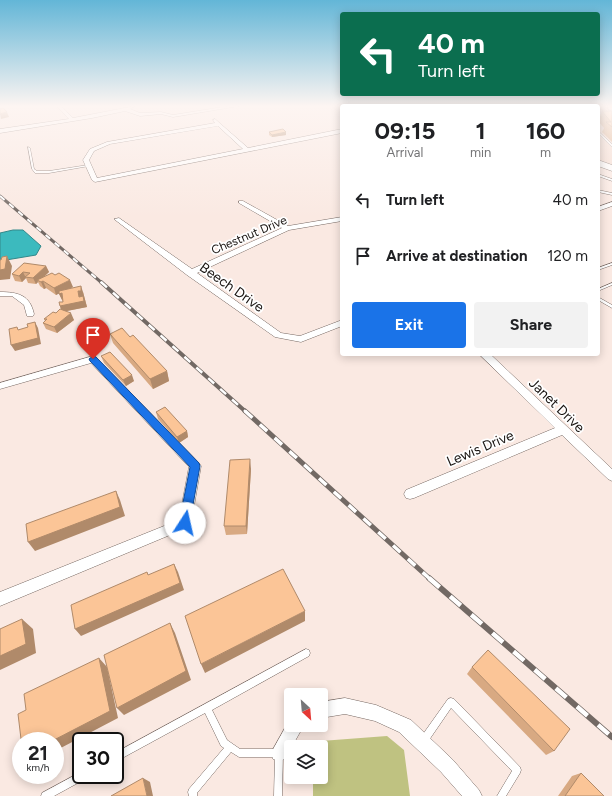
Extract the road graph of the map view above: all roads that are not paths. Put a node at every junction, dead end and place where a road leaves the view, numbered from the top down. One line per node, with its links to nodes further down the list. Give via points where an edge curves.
1 (109, 143): 7 (street, via 92,150 86,160)
2 (239, 143): 5 (street)
3 (281, 143): 5 (street)
4 (29, 148): 7 (lane, via 33,169 36,172)
5 (247, 150): 7 (street, via 95,180)
6 (600, 165): 8 (main road)
7 (88, 166)
8 (612, 168)
9 (600, 176): 10 (lane)
10 (612, 180)
11 (600, 192): 12 (lane)
12 (612, 194)
13 (241, 202): 18 (street)
14 (612, 204): 15 (street)
15 (600, 208)
16 (117, 219): 23 (street, Beech Drive)
17 (340, 219): 18 (street, Chestnut Drive)
18 (287, 228): 23 (street, Chestnut Drive)
19 (612, 264): 20 (lane)
20 (607, 266): 21 (lane); 22 (lane)
21 (600, 268)
22 (612, 269)
23 (190, 273): 30 (street, Beech Drive, via 278,335 301,340)
24 (612, 284): 25 (lane)
25 (600, 289)
26 (0, 294): 29 (street, via 14,294 28,304)
27 (600, 299): 28 (lane)
28 (612, 307)
29 (30, 314)
30 (340, 324)
31 (486, 356): 33 (street, Janet Drive)
32 (0, 386): 36 (street, via 93,359 195,466 185,523)
33 (562, 430): 34 (street, Janet Drive); 35 (street, Lewis Drive)
34 (612, 476)
35 (410, 494)
36 (0, 599)
37 (306, 654): 38 (lane)
38 (207, 708): 42 (lane, via 224,743); 43 (lane)
39 (328, 709): 41 (street, via 345,706 376,713 405,726)
40 (292, 732): 44 (street)
41 (422, 742): 49 (street); 50 (lane, via 451,702 517,770)
42 (230, 747): 44 (lane, via 239,753); 47 (lane, via 192,792)
43 (124, 753)
44 (279, 753): 48 (lane)
45 (72, 781): 46 (lane)
46 (47, 795)
47 (193, 796)
48 (278, 796)
49 (473, 796)
50 (501, 796)

